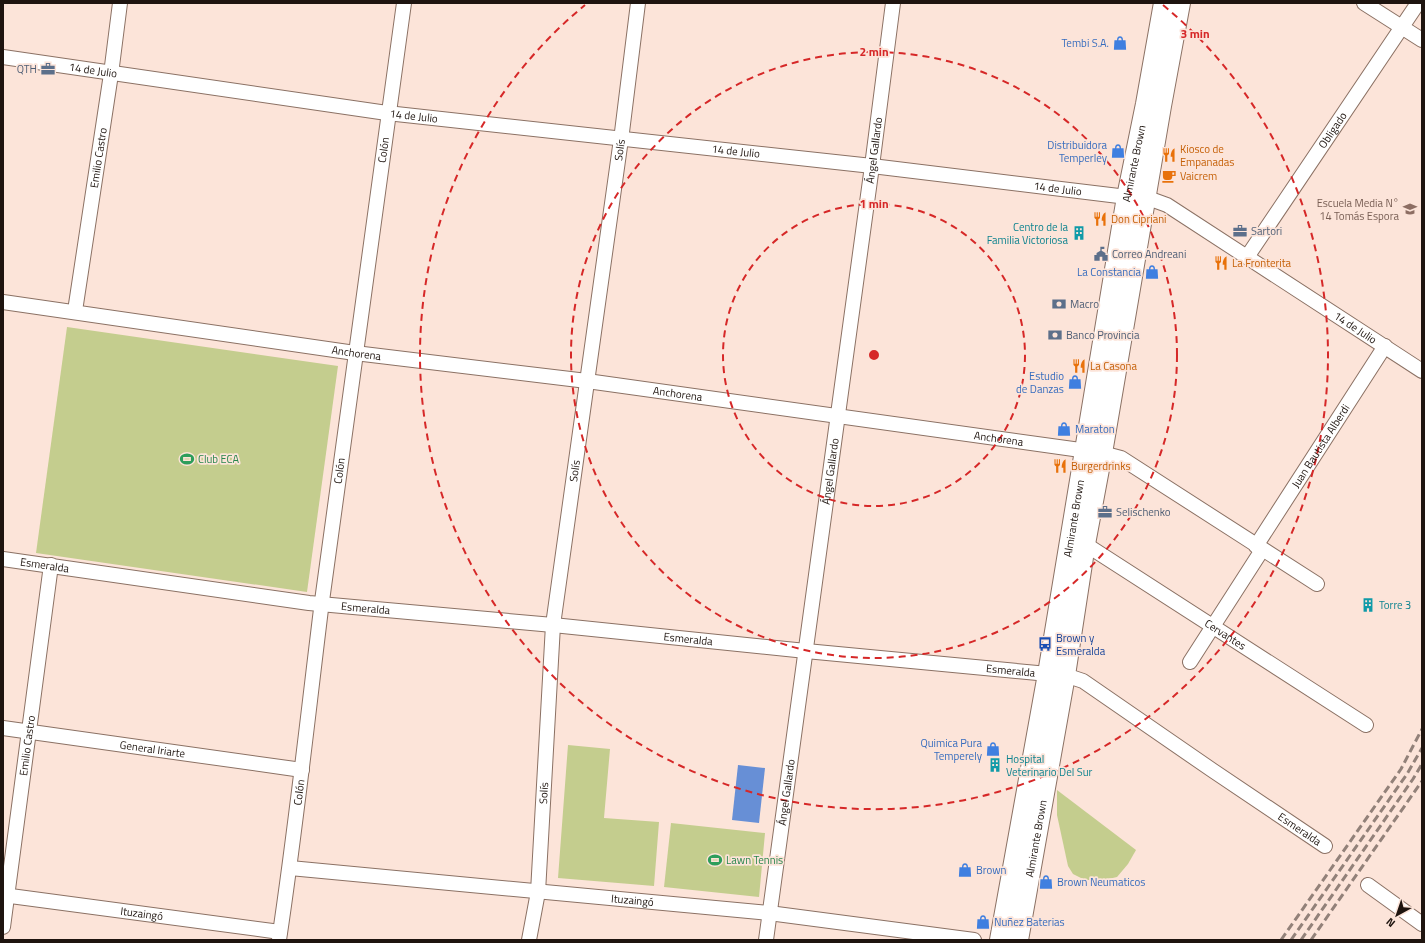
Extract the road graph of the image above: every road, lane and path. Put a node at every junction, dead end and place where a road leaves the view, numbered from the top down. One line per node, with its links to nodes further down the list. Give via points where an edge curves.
1 (120, 3): 12 (street, Emilio Castro)
2 (404, 3): 13 (street, Colón)
3 (638, 3): 14 (street, Solís)
4 (893, 3): 15 (street, Ángel Gallardo)
5 (1164, 3): 16 (main road, Almirante Brown, via 1146,104)
6 (1180, 3): 16 (main road, Almirante Brown)
7 (1364, 3): 9 (street)
8 (1418, 3): 9 (street, Obligado)
9 (1401, 27): 10 (street); 17 (street, Obligado)
10 (1422, 40)
11 (3, 57): 12 (street, 14 de Julio)
12 (111, 74): 13 (street, 14 de Julio); 19 (street, Emilio Castro)
13 (387, 113): 14 (street, 14 de Julio); 21 (street, Colón)
14 (621, 138): 15 (street, 14 de Julio); 23 (street, Solís)
15 (872, 166): 16 (street, 14 de Julio); 24 (street, Ángel Gallardo)
16 (1136, 197): 17 (street, 14 de Julio, via 1167,205); 25 (main road, Almirante Brown)
17 (1246, 257): 20 (street, 14 de Julio)
18 (3, 302): 19 (street, Anchorena)
19 (75, 312): 21 (street, Anchorena)
20 (1384, 346): 22 (street, 14 de Julio); 27 (street, Juan Bautista Alberdi)
21 (354, 354): 23 (street, Anchorena); 31 (street, Colón)
22 (1422, 371)
23 (587, 381): 24 (street, Anchorena); 32 (street, Solís)
24 (838, 416): 25 (street, Anchorena); 34 (street, Ángel Gallardo)
25 (1094, 452): 26 (main road, Almirante Brown); 27 (street, Anchorena, via 1121,458); 36 (main road, Almirante Brown)
26 (1085, 544): 33 (street, Cervantes); 36 (main road, Almirante Brown)
27 (1259, 548): 30 (street, Anchorena); 33 (street, Juan Bautista Alberdi)
28 (3, 559): 29 (street, Esmeralda)
29 (51, 565): 31 (street, Esmeralda); 39 (street, Emilio Castro)
30 (1317, 584)
31 (322, 604): 32 (street, Esmeralda); 40 (street, Colón)
32 (554, 625): 34 (street, Esmeralda); 44 (street, Solís)
33 (1213, 626): 35 (street, Juan Bautista Alberdi); 37 (street, Cervantes)
34 (806, 651): 36 (street, Esmeralda); 46 (street, Ángel Gallardo)
35 (1190, 662)
36 (1057, 674): 41 (street, Esmeralda, via 1083,681); 53 (main road, Almirante Brown); 54 (main road, Almirante Brown)
37 (1366, 725)
38 (3, 728): 39 (street, General Iriarte)
39 (28, 731): 40 (street, General Iriarte); 45 (street, Emilio Castro)
40 (302, 770): 42 (street, Colón)
41 (1325, 846)
42 (290, 868): 44 (street, Ituzaingó); 49 (street, Colón)
43 (1368, 885): 47 (street)
44 (538, 892): 46 (street, Ituzaingó); 50 (street, Solís)
45 (5, 895): 48 (street, Emilio Castro); 49 (street, Ituzaingó)
46 (769, 913): 51 (street, Ángel Gallardo); 52 (street, Ituzaingó)
47 (1422, 924)
48 (3, 927)
49 (280, 936)
50 (529, 940)
51 (766, 940)
52 (974, 940)
53 (1000, 940)
54 (1018, 940)

